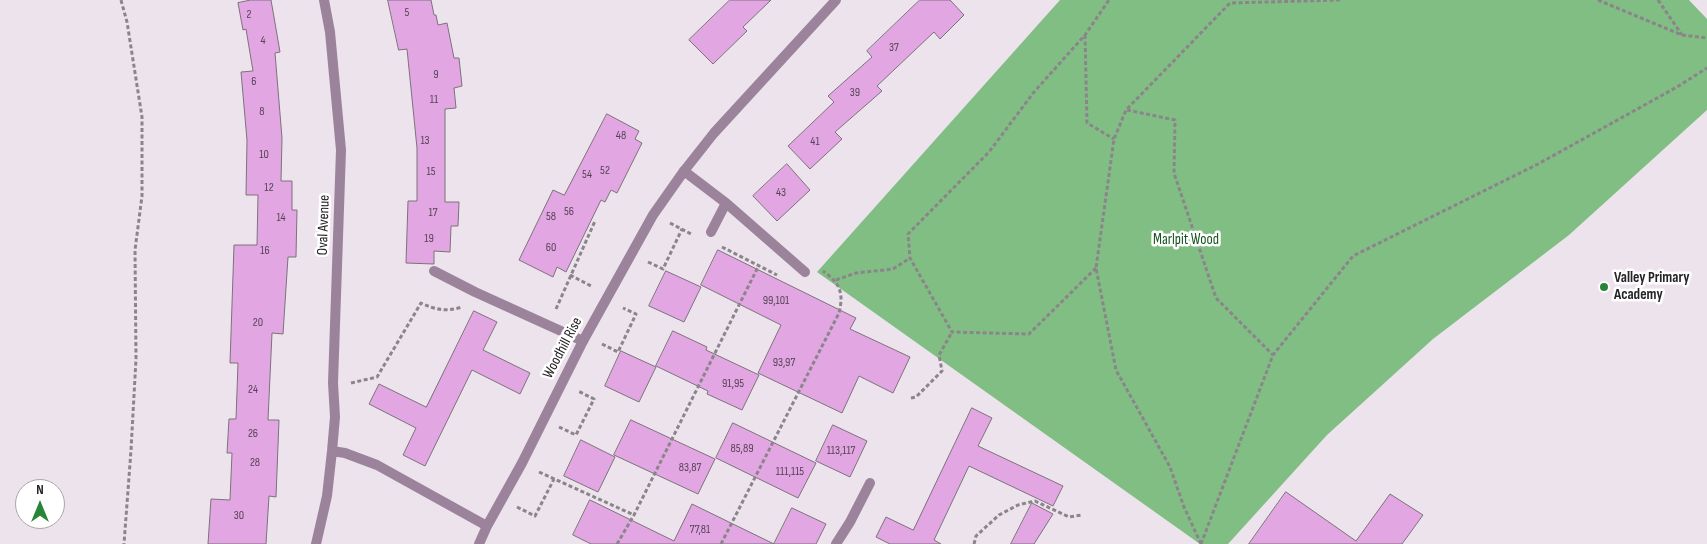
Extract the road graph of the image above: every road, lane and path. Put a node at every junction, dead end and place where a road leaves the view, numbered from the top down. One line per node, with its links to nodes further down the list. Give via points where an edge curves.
1 (121, 0): 50 (path, via 142,117 142,196 135,250 136,359)
2 (324, 0): 38 (street, Oval Avenue, via 341,150)
3 (836, 0): 14 (street, Woodhill Rise, via 714,133)
4 (1108, 0): 8 (path)
5 (1340, 0): 12 (path, via 1230,3)
6 (1598, 0): 9 (path)
7 (1658, 0): 9 (path)
8 (1085, 35): 13 (path, via 1087,122); 23 (path, via 1034,92 989,152 908,234)
9 (1682, 35): 10 (path)
10 (1707, 38)
11 (1707, 68): 37 (path, via 1538,164 1353,256)
12 (1126, 110): 13 (path); 37 (path, via 1175,120 1174,174 1216,298)
13 (1114, 139): 25 (path)
14 (684, 171): 15 (street); 16 (street, Woodhill Rise)
15 (726, 203): 19 (street); 27 (street)
16 (653, 215): 18 (path); 22 (street, Woodhill Rise)
17 (595, 221): 28 (path)
18 (682, 229): 20 (path); 22 (path, via 663,269)
19 (710, 232)
20 (699, 237)
21 (717, 245): 24 (path)
22 (632, 254): 33 (street, Woodhill Rise)
23 (910, 258): 30 (path, via 893,269 856,273); 35 (path)
24 (758, 266): 29 (path); 47 (path)
25 (1096, 268): 35 (path, via 1029,334); 57 (path, via 1116,370 1170,467)
26 (434, 271): 32 (street)
27 (805, 272): 30 (path, via 818,267)
28 (570, 275): 31 (path); 34 (path)
29 (781, 277)
30 (836, 280): 54 (path, via 842,299 839,313)
31 (588, 285)
32 (475, 292): 36 (street); 38 (path, via 466,305 454,310 442,311 421,303 377,377)
33 (606, 300): 36 (street, Woodhill Rise); 36 (path, via 636,314 618,352)
34 (558, 304)
35 (952, 332): 40 (path, via 939,355 942,371 916,397)
36 (584, 339): 39 (street, Woodhill Rise)
37 (1274, 355): 57 (path)
38 (333, 383): 42 (street, Oval Avenue)
39 (562, 383): 41 (street, Woodhill Rise); 41 (path, via 594,399 576,435)
40 (911, 398)
41 (543, 420): 43 (street, Woodhill Rise)
42 (332, 451): 49 (street, via 377,465); 51 (street, Oval Avenue, via 327,496)
43 (522, 463): 44 (path); 46 (street, Woodhill Rise)
44 (554, 479): 46 (path, via 535,516); 47 (path)
45 (870, 483): 55 (street)
46 (501, 499): 49 (street, Woodhill Rise)
47 (634, 515): 53 (path)
48 (1082, 515): 56 (path, via 1069,517 1035,501 1018,505 999,515 976,536)
49 (486, 526): 52 (street, Woodhill Rise)
50 (124, 544)
51 (316, 544)
52 (479, 544)
53 (617, 544)
54 (721, 544)
55 (836, 544)
56 (974, 544)
57 (1201, 544)

